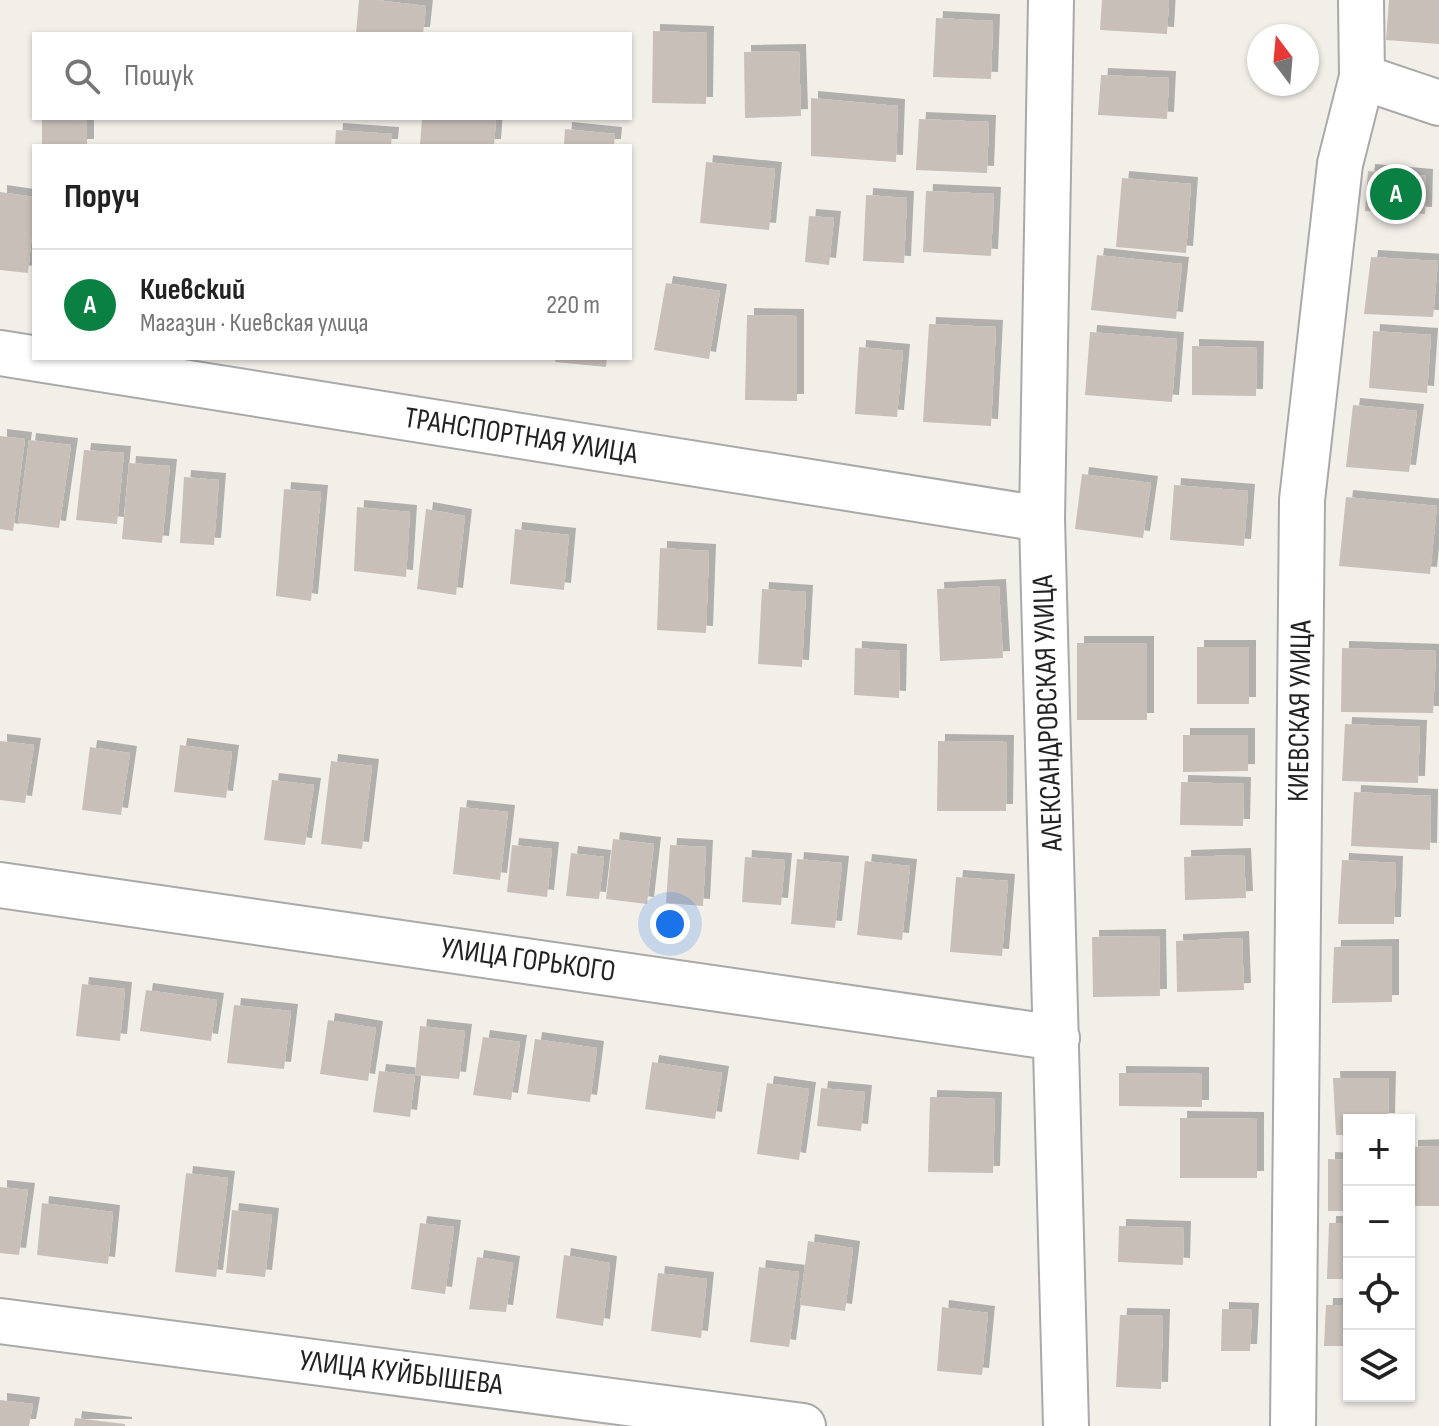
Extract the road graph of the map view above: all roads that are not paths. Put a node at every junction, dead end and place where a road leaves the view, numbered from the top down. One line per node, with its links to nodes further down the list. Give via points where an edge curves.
1 (1051, 0): 8 (street, АЛЕКСАНДРОВСКАЯ УЛИЦА)
2 (1361, 0): 3 (street, КИЕВСКАЯ УЛИЦА)
3 (1362, 77): 4 (street); 14 (street, КИЕВСКАЯ УЛИЦА, via 1340,164 1302,500)
4 (1439, 103)
5 (0, 353): 6 (street, ТРАНСПОРТНАЯ УЛИЦА)
6 (32, 358)
7 (44, 360): 8 (street, ТРАНСПОРТНАЯ УЛИЦА)
8 (1042, 519): 10 (street, АЛЕКСАНДРОВСКАЯ УЛИЦА)
9 (0, 885): 10 (street, УЛИЦА ГОРЬКОГО)
10 (1057, 1038): 13 (street, АЛЕКСАНДРОВСКАЯ УЛИЦА)
11 (0, 1321): 12 (street, УЛИЦА КУЙБЫШЕВА)
12 (803, 1426)
13 (1066, 1426)
14 (1293, 1426)

